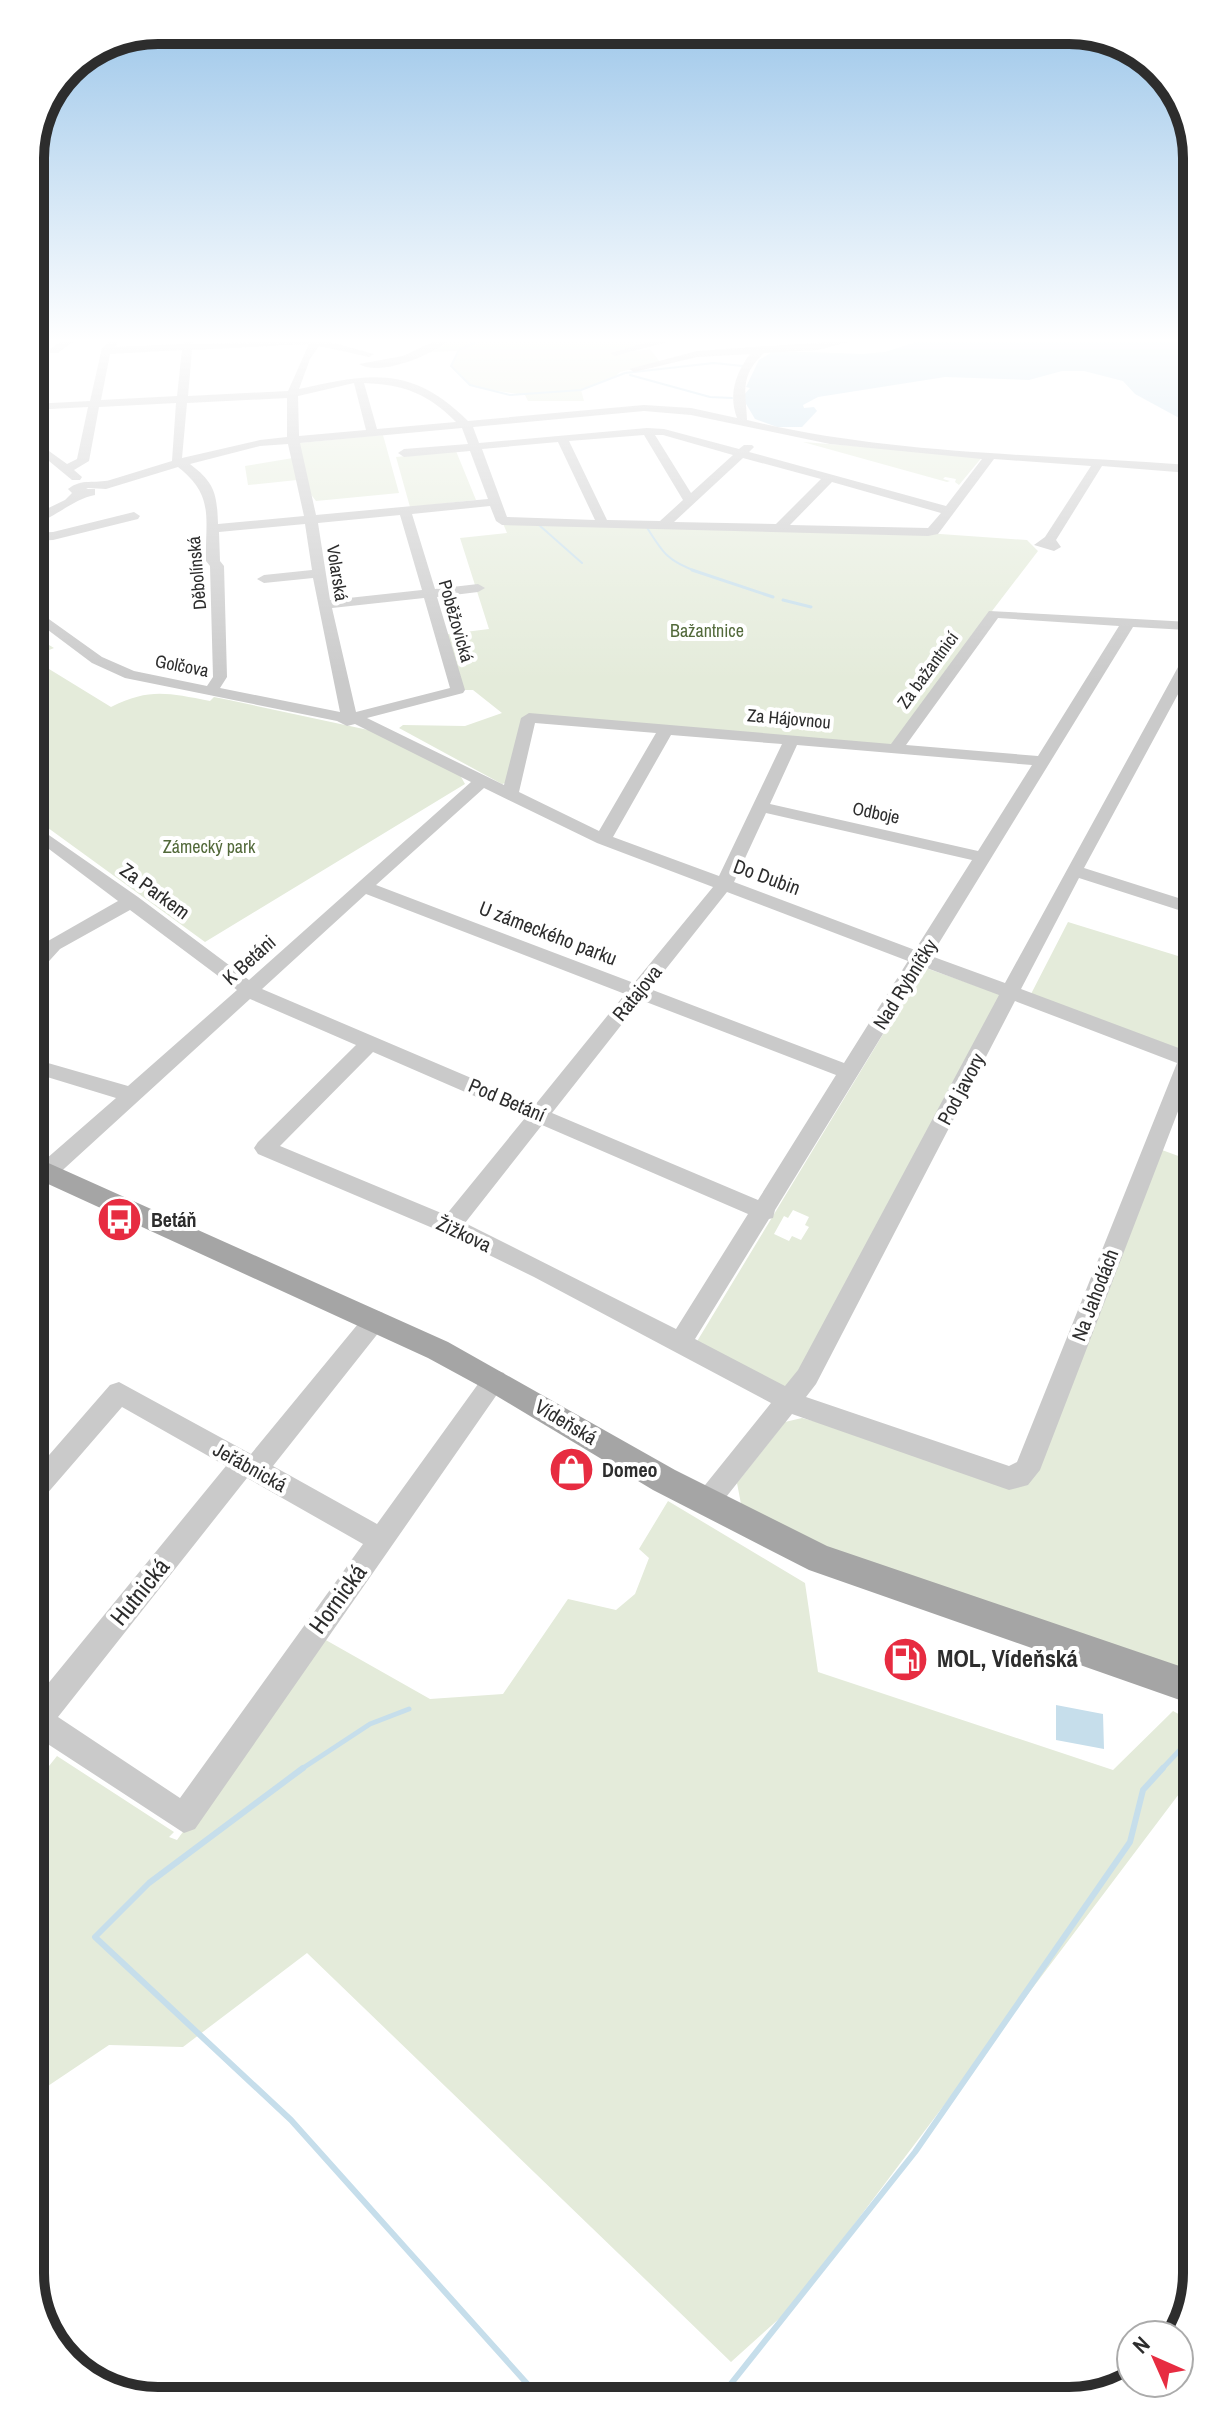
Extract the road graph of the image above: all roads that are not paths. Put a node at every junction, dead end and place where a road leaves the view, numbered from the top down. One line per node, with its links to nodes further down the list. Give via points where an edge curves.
1 (48, 453): 15 (street)
2 (85, 453): 15 (street, via 83,461)
3 (178, 453): 14 (street)
4 (215, 453): 14 (street)
5 (296, 453): 25 (street, Volarská)
6 (478, 453): 20 (street)
7 (569, 453): 26 (street)
8 (661, 453): 19 (street)
9 (740, 453): 19 (street)
10 (747, 453): 17 (street)
11 (985, 453): 12 (street)
12 (992, 454): 13 (street); 22 (street)
13 (1099, 462): 16 (street); 31 (street)
14 (178, 463): 18 (street, via 90,493); 28 (street, Děbolínská, via 199,477 211,495)
15 (68, 468): 18 (street)
16 (1183, 469)
17 (830, 477): 22 (street); 29 (street)
18 (80, 489): 23 (street, via 69,503)
19 (689, 500): 27 (street)
20 (495, 502): 21 (street); 26 (street, via 502,521)
21 (405, 510): 25 (street); 35 (street, Poběžovická)
22 (949, 511): 29 (street, via 933,531)
23 (44, 515)
24 (134, 516): 30 (street)
25 (311, 520): 28 (street); 32 (street, Volarská)
26 (603, 524): 27 (street)
27 (663, 525): 29 (street)
28 (211, 529): 41 (street, Děbolínská, via 220,610 220,677)
29 (779, 529)
30 (44, 536)
31 (1050, 540)
32 (318, 573): 33 (street); 36 (street, Volarská)
33 (264, 579)
34 (478, 588): 35 (street)
35 (430, 593): 36 (street); 42 (street, Poběžovická, via 458,690)
36 (324, 605): 42 (street, Volarská)
37 (44, 620): 41 (street, Golčova, via 113,669)
38 (1129, 622): 39 (street); 45 (street, Za bažantnicí, via 994,614); 46 (street, Nad Rybníčky)
39 (1183, 626)
40 (1183, 671): 53 (street, Pod javory)
41 (210, 692): 42 (street, Golčova)
42 (352, 716): 47 (street, Golčova)
43 (666, 730): 44 (street, Za Hájovnou); 48 (street, Za Hájovnou, via 529,718); 51 (street)
44 (792, 740): 45 (street, Za Hájovnou); 49 (street, Ratajova)
45 (895, 749): 46 (street, Za Hájovnou)
46 (1044, 761): 52 (street, Nad Rybníčky)
47 (482, 781): 48 (street, Golčova); 55 (street, K Betáni)
48 (510, 794): 51 (street, Do Dubin)
49 (760, 807): 52 (street, Odboje); 54 (street, Ratajova)
50 (44, 837): 56 (street, Za Parkem)
51 (603, 839): 54 (street, Do Dubin)
52 (983, 857): 61 (street, Nad Rybníčky)
53 (1074, 871): 57 (street); 64 (street, Pod javory)
54 (724, 884): 61 (street, Do Dubin); 63 (street, Ratajova)
55 (364, 887): 62 (street, K Betáni); 63 (street, U zámeckého parku)
56 (132, 901): 59 (street); 62 (street, Za Parkem)
57 (1183, 905)
58 (44, 942): 59 (street)
59 (54, 945): 60 (street)
60 (44, 956)
61 (921, 958): 64 (street, Do Dubin); 68 (street, Nad Rybníčky)
62 (249, 989): 65 (street, Pod Betání); 70 (street, K Betáni)
63 (638, 991): 68 (street, U zámeckého parku); 71 (street, Ratajova)
64 (1012, 992): 66 (street, Na Jahodách); 79 (street, Pod javory)
65 (370, 1043): 71 (street, Pod Betání); 75 (street, Žižkova, via 265,1148)
66 (1183, 1057)
67 (44, 1069): 70 (street)
68 (850, 1073): 74 (street, Nad Rybníčky)
69 (1183, 1078): 79 (street, Na Jahodách, via 1027,1470 1019,1477 1009,1478)
70 (132, 1095): 72 (street, K Betáni)
71 (540, 1114): 74 (street, Pod Betání); 75 (street, Ratajova)
72 (44, 1167)
73 (44, 1172): 76 (main road, Vídeňská)
74 (765, 1212): 77 (street, Nad Rybníčky)
75 (450, 1226): 77 (street, Žižkova)
76 (375, 1320): 78 (main road, Vídeňská); 80 (street, Hutnická)
77 (679, 1345): 79 (street, Žižkova)
78 (495, 1380): 82 (main road, Vídeňská); 83 (street, Hornická)
79 (790, 1402): 82 (street, Pod javory)
80 (249, 1466): 81 (street, Jeřábnická, via 119,1393); 83 (street, Jeřábnická); 85 (street, Hutnická)
81 (44, 1479)
82 (706, 1503): 84 (main road, Vídeňská, via 820,1559)
83 (381, 1540): 86 (street, Hornická, via 184,1818)
84 (1183, 1684)
85 (44, 1712)
86 (44, 1725)

